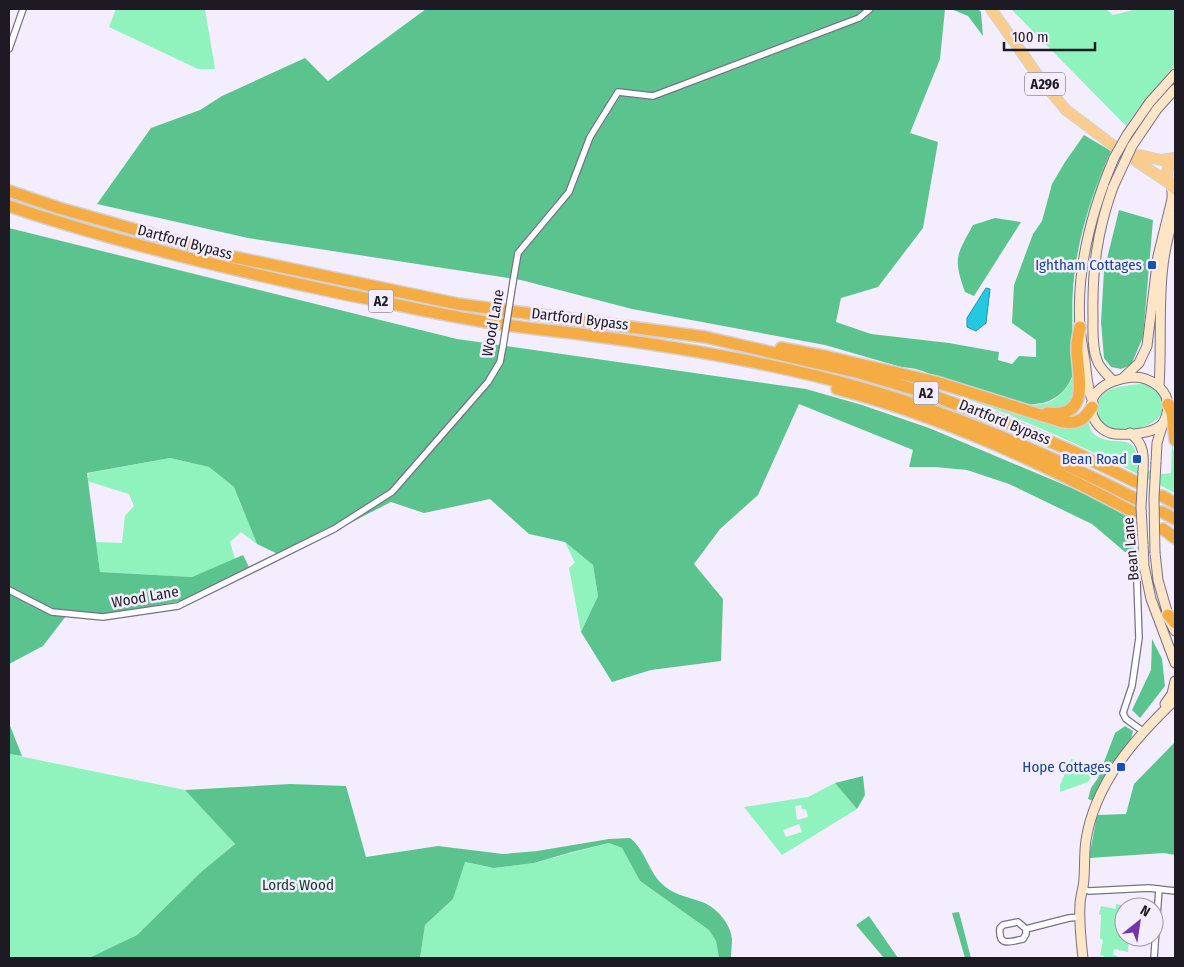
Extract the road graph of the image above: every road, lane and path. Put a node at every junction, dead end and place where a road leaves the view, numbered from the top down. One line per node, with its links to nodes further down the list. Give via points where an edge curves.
1 (23, 9): 4 (street)
2 (870, 9): 36 (street, Wood Lane, bridge, via 859,18 654,96 618,92 590,137 569,192 517,255 500,362 488,382 392,492 334,529 178,606 103,617 52,612)
3 (991, 9): 8 (main road, A296, via 1066,110)
4 (9, 49)
5 (1175, 74): 7 (main road)
6 (1175, 89): 7 (main road)
7 (1154, 106): 10 (main road, bridge)
8 (1114, 146)
9 (1175, 158): 11 (main road, via 1167,170); 11 (main road, via 1134,157)
10 (1108, 186): 15 (main road, via 1092,219 1084,261); 18 (main road, via 1097,240 1092,310 1097,362)
11 (1172, 187): 18 (main road, via 1158,256 1147,348 1128,374)
12 (9, 191): 16 (highway, Dartford Bypass / A2, via 229,256 458,304)
13 (9, 206): 17 (highway, Dartford Bypass / A2, via 239,272 501,325 584,334)
14 (1175, 215): 19 (main road, via 1165,254 1161,289)
15 (1080, 327): 21 (main road, via 1088,392); 22 (highway, via 1077,345 1081,383 1077,400 1063,412)
16 (705, 336): 22 (highway, via 800,350 936,382); 26 (highway, Dartford Bypass / A2, via 860,373 942,399 1072,451)
17 (760, 363): 28 (highway, Dartford Bypass / A2, via 857,386 945,414 1069,465); 31 (highway, A2, via 786,376 851,393 945,425 1046,467)
18 (1113, 382): 19 (main road, via 1142,378); 21 (main road, via 1098,390)
19 (1159, 386): 20 (main road)
20 (1168, 404): 23 (main road); 25 (highway)
21 (1093, 405): 22 (highway, via 1084,419 1075,423 1061,422); 24 (main road, via 1093,419 1103,429 1114,434)
22 (1037, 413)
23 (1164, 421): 24 (main road, via 1150,432); 37 (main road, Bean Lane, bridge, via 1157,443 1155,553 1158,580)
24 (1130, 433): 42 (main road, Bean Lane, bridge, via 1142,448 1144,566 1151,599)
25 (1175, 440)
26 (1136, 482)
27 (1162, 496): 29 (highway)
28 (1136, 499)
29 (1175, 504)
30 (1162, 512): 32 (highway)
31 (1135, 513)
32 (1175, 519)
33 (1162, 529): 34 (highway)
34 (1175, 538)
35 (1129, 556): 39 (street, Bean Lane, via 1136,555)
36 (9, 590)
37 (1172, 619): 38 (main road, Bean Lane, via 1168,620)
38 (1175, 631)
39 (1139, 638): 40 (street); 46 (street, Bean Lane, via 1132,686 1123,713)
40 (1147, 639)
41 (1175, 655): 42 (main road)
42 (1175, 664)
43 (1175, 681): 45 (main road, via 1172,694)
44 (1175, 700): 45 (main road)
45 (1160, 713): 46 (main road)
46 (1144, 732): 48 (main road, via 1119,762 1096,804 1086,841)
47 (1159, 888): 48 (street); 49 (street); 53 (street)
48 (1083, 889): 50 (main road)
49 (1175, 891)
50 (1080, 917): 51 (street); 52 (main road)
51 (1026, 928): 51 (street, via 1023,939 1008,943 999,932 1002,925 1018,922)
52 (1083, 958)
53 (1154, 958)

